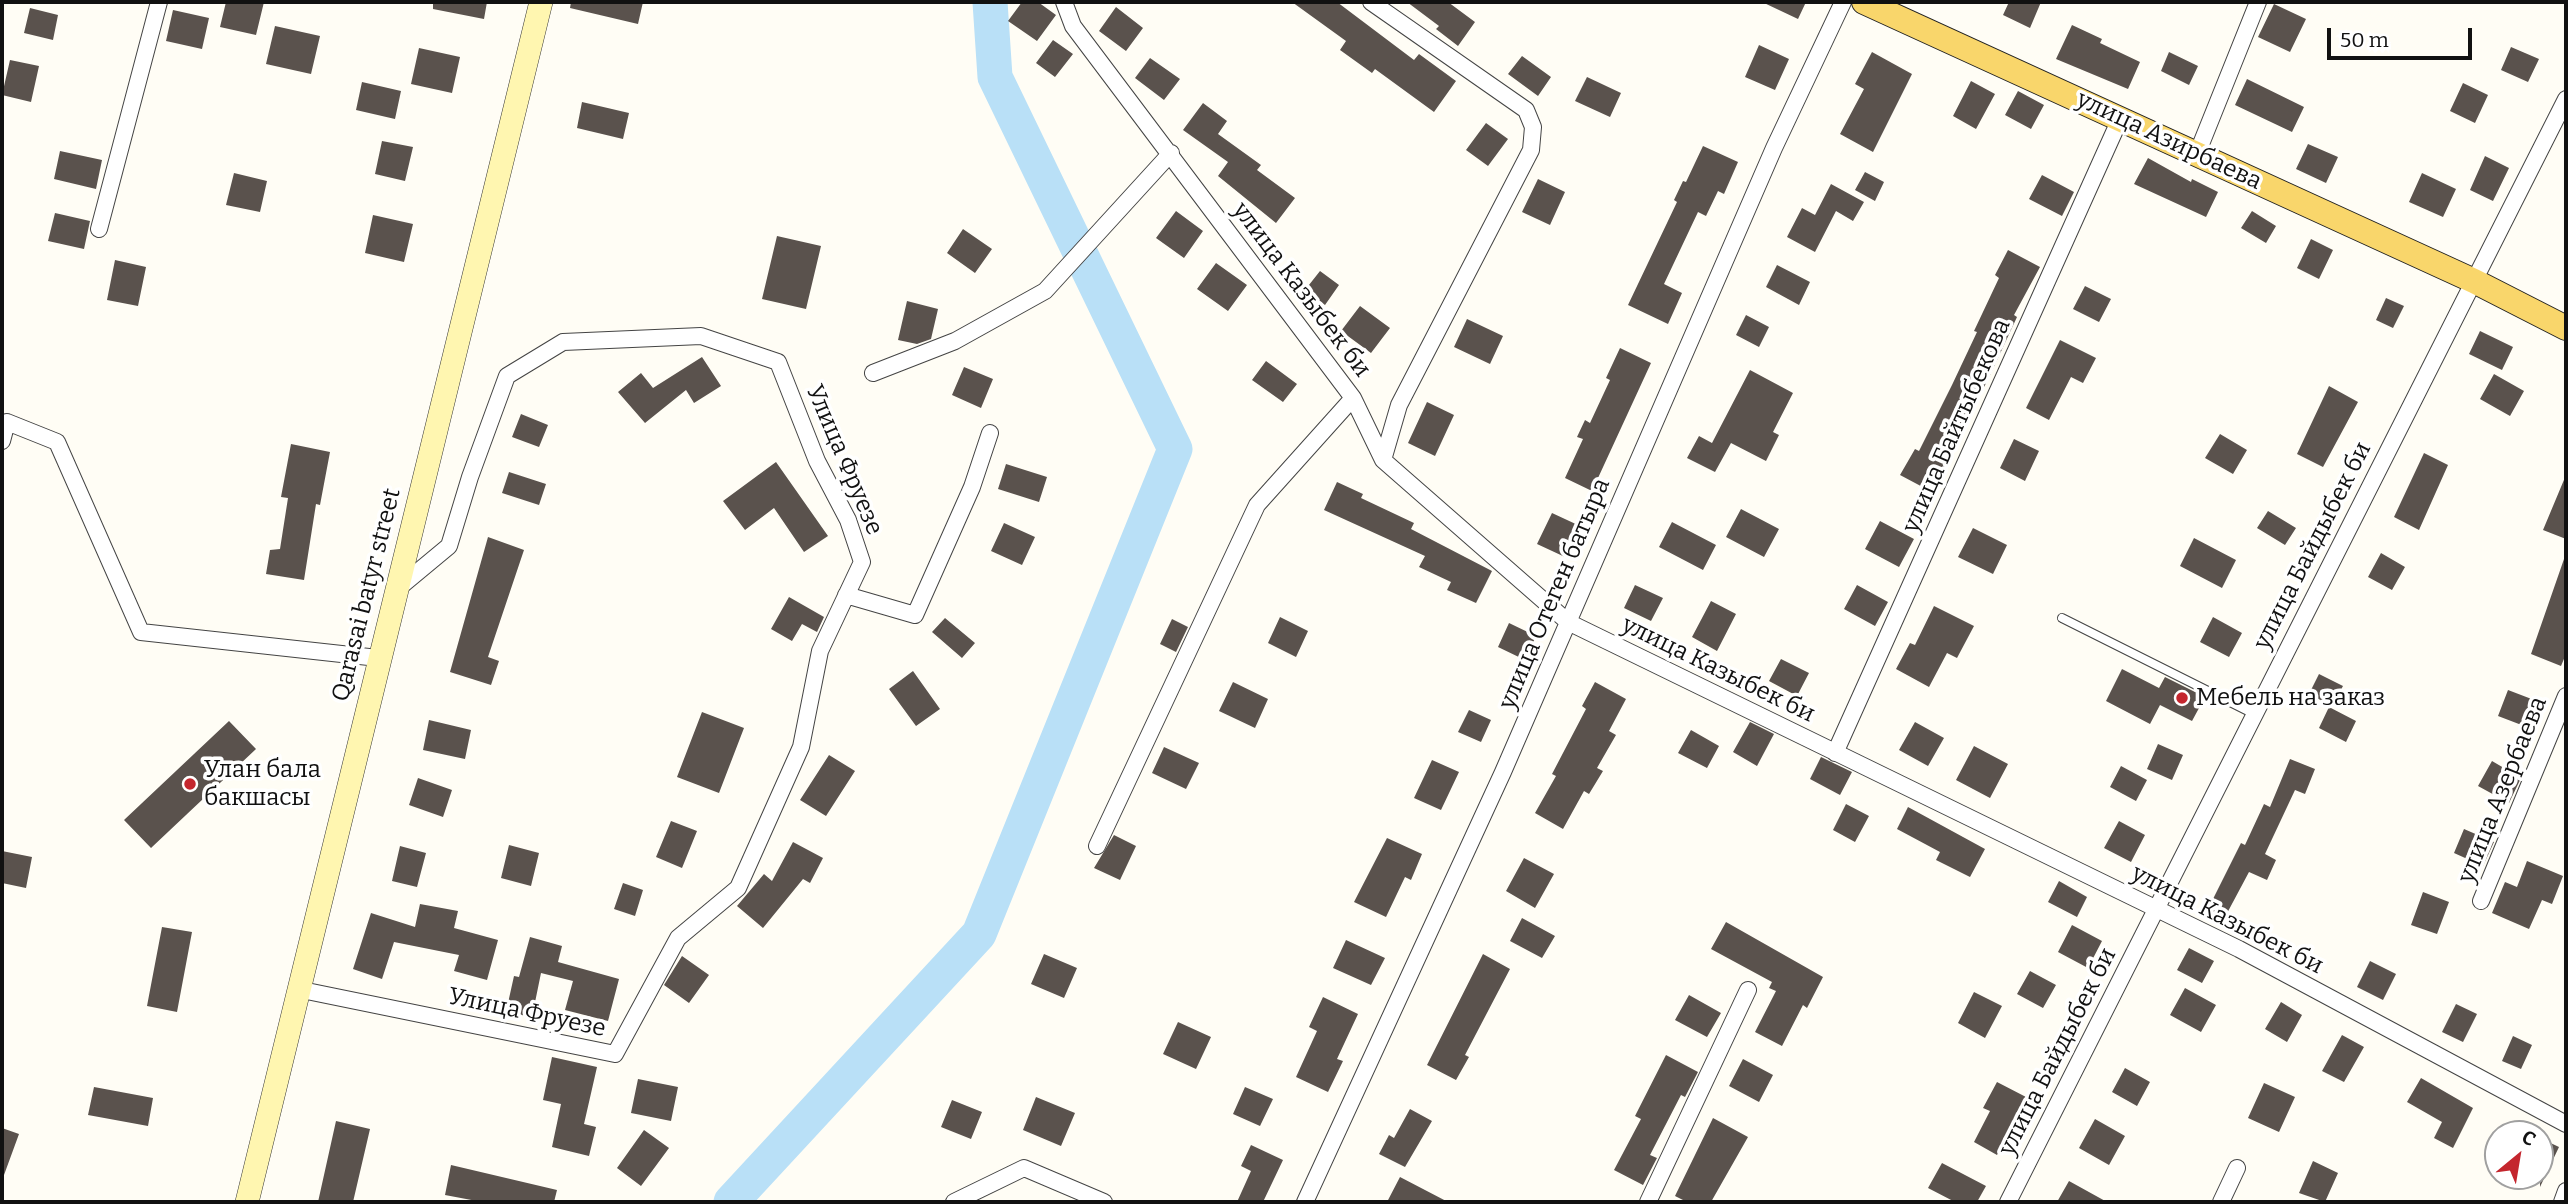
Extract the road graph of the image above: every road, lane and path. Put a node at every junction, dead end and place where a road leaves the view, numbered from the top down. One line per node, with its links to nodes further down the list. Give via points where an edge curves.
1 (159, 2): 12 (street)
2 (541, 2): 20 (main road, Qarasai batyr street)
3 (1064, 2): 10 (street, улица Казыбек би, via 1073,26)
4 (1371, 2): 19 (street, via 1526,110 1533,127 1531,150 1399,405)
5 (1843, 2): 23 (street, улица Отеген батыра, via 1774,148)
6 (1864, 2): 9 (main road, улица Азирбаева)
7 (2258, 2): 11 (street)
8 (2566, 99): 13 (street, улица Байдыбек би)
9 (2120, 119): 11 (main road, улица Азирбаева); 27 (street, улица Байтыбекова)
10 (1171, 153): 15 (street, via 1045,291 956,341); 16 (street, улица Казыбек би)
11 (2197, 154): 13 (main road, улица Азирбаева)
12 (99, 229)
13 (2474, 281): 14 (main road); 26 (street, улица Байдыбек би)
14 (2564, 329)
15 (873, 373)
16 (1353, 398): 19 (street, улица Казыбек би); 28 (street, via 1257,505)
17 (990, 433): 21 (street, via 972,487 915,615)
18 (2, 441): 24 (street, via 7,422 57,442 141,632)
19 (1383, 460): 23 (street, улица Казыбек би)
20 (395, 591): 21 (street, Улица Фруезе, via 449,546 507,376 563,342 701,336 778,362 862,562); 24 (main road, Qarasai batyr street)
21 (846, 594): 31 (street, Улица Фруезе, via 820,651 801,747 738,888 678,938 615,1054)
22 (2062, 618): 26 (lane)
23 (1568, 622): 27 (street, улица Казыбек би); 39 (street, улица Отеген батыра)
24 (379, 659): 31 (main road, Qarasai batyr street)
25 (2566, 696): 29 (street, улица Азербаева)
26 (2254, 713): 30 (street, улица Байдыбек би)
27 (1835, 753): 30 (street, улица Казыбек би)
28 (1097, 846)
29 (2481, 901)
30 (2156, 910): 33 (street, улица Казыбек би, via 2239,949); 41 (street, улица Байдыбек би)
31 (297, 989): 36 (main road, Qarasai batyr street)
32 (1748, 990): 40 (street)
33 (2566, 1124)
34 (2238, 1168): 42 (street)
35 (2566, 1191): 43 (street)
36 (247, 1202)
37 (954, 1202): 38 (street, via 1024,1168)
38 (1104, 1202)
39 (1305, 1202)
40 (1648, 1202)
41 (2008, 1202)
42 (2221, 1202)
43 (2562, 1202)

